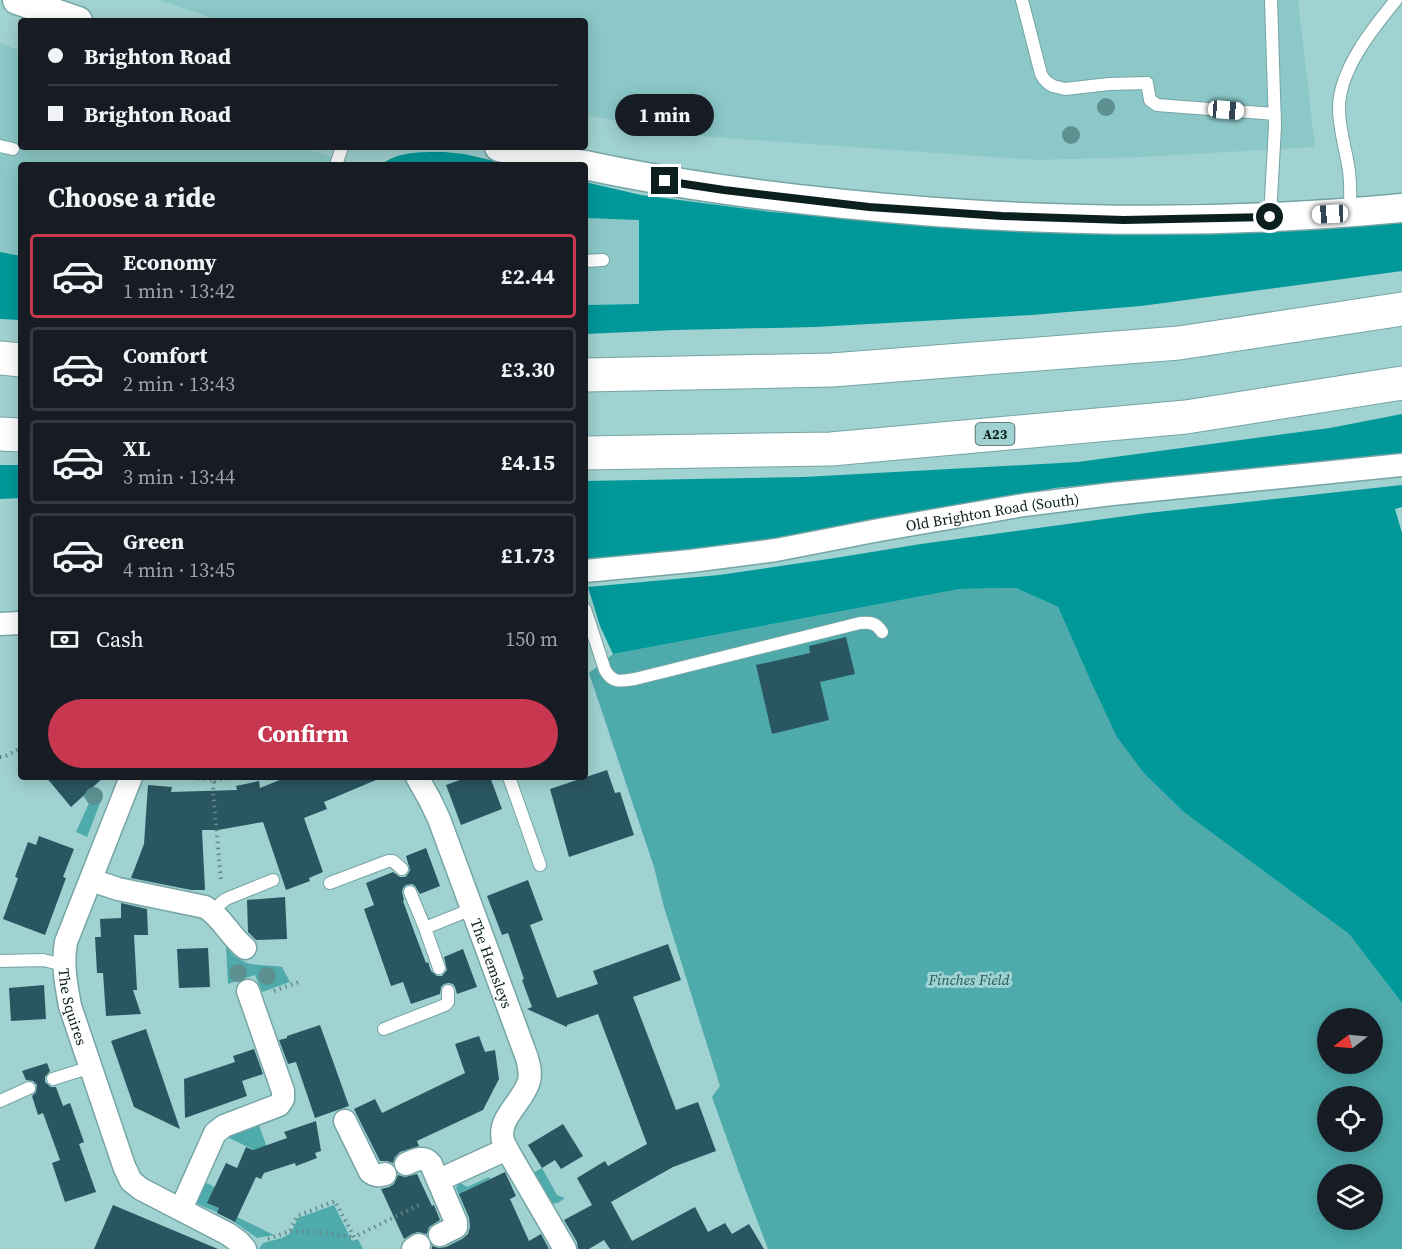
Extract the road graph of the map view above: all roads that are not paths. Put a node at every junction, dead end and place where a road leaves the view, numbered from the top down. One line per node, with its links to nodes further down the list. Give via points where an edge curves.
1 (17, 0): 5 (street)
2 (1022, 0): 6 (lane, via 1041,74 1053,86 1065,89 1147,83 1150,100 1158,105)
3 (1271, 0): 6 (lane)
4 (1396, 0): 13 (lane, via 1365,41 1340,94 1351,183)
5 (69, 18)
6 (1275, 114): 14 (lane)
7 (0, 146): 8 (lane)
8 (13, 149)
9 (513, 150): 10 (street)
10 (570, 162)
11 (588, 166): 14 (street, via 697,186 869,207 1086,220)
12 (1402, 208): 13 (street)
13 (1350, 213): 14 (street)
14 (1270, 217)
15 (603, 260): 16 (lane)
16 (588, 261)
17 (1402, 309): 20 (highway, via 1179,343 832,370)
18 (0, 358): 19 (highway)
19 (18, 360)
20 (588, 375)
21 (1402, 383): 24 (highway, A23, via 1186,417 831,449)
22 (0, 434): 23 (highway)
23 (18, 435)
24 (588, 453)
25 (1402, 465): 26 (street, Old Brighton Road (South), via 1023,505 776,550)
26 (588, 571)
27 (588, 618): 30 (lane, via 605,670 615,680 635,679 860,623 870,622)
28 (18, 622): 29 (street)
29 (0, 624)
30 (882, 632)
31 (130, 780): 36 (street, The Squires)
32 (419, 780): 41 (street, The Hemsleys, via 439,819)
33 (510, 780): 34 (lane)
34 (540, 866)
35 (402, 869): 38 (lane, via 388,861)
36 (91, 880): 40 (street, via 209,910); 45 (street, The Squires, via 66,942)
37 (273, 880): 40 (lane)
38 (330, 883)
39 (410, 892): 42 (lane)
40 (220, 906): 43 (street, via 232,937)
41 (472, 909): 42 (lane); 55 (street, The Hemsleys, via 530,1070 529,1083 504,1125)
42 (425, 928): 46 (lane)
43 (245, 948)
44 (0, 961): 45 (lane, via 43,960)
45 (64, 965): 50 (street, The Squires, via 70,1006)
46 (439, 968)
47 (448, 991): 49 (lane, via 445,1005)
48 (248, 992): 59 (street, via 283,1099 279,1105 215,1133)
49 (384, 1029)
50 (91, 1067): 51 (lane); 59 (street, The Squires, via 132,1181)
51 (53, 1079)
52 (29, 1088): 53 (lane)
53 (0, 1101)
54 (345, 1121): 57 (street, via 370,1172)
55 (507, 1149): 58 (street); 62 (street, The Hemsleys)
56 (406, 1164): 58 (street, via 428,1160)
57 (385, 1174)
58 (438, 1179): 60 (street, via 456,1227)
59 (181, 1209): 61 (street, The Squires, via 234,1238)
60 (440, 1235)
61 (245, 1249)
62 (566, 1249)

